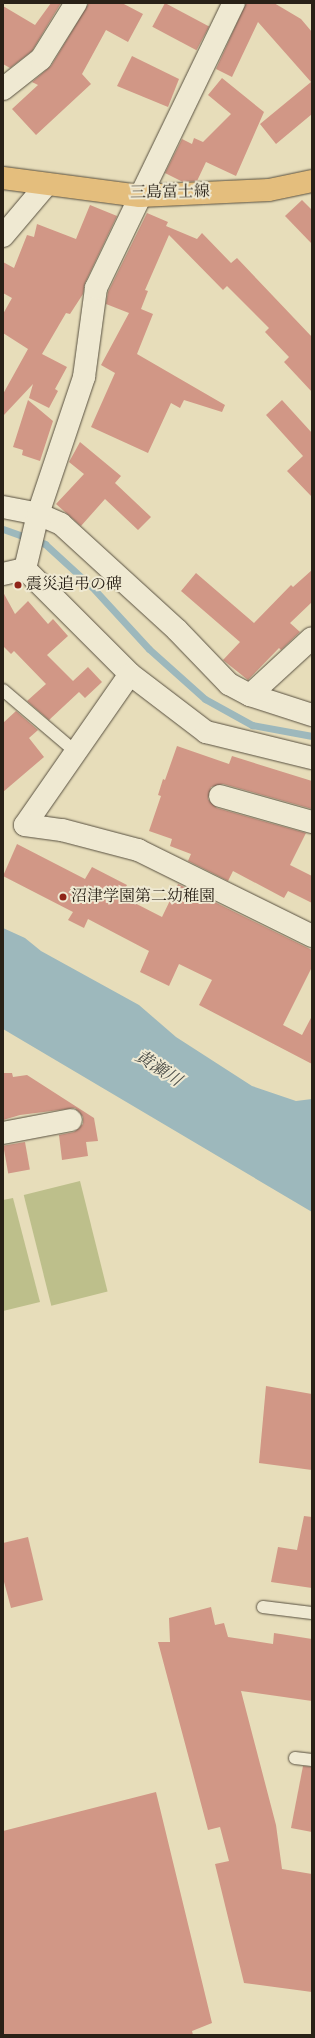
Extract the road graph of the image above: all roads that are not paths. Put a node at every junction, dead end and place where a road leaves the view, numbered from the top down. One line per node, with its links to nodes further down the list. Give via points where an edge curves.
1 (76, 3): 3 (street, via 41,59)
2 (234, 3): 7 (street)
3 (3, 89)
4 (3, 178): 6 (main road, 三島富士線)
5 (312, 181): 7 (main road, 三島富士線, via 269,190)
6 (47, 184): 7 (main road, 三島富士線); 8 (street)
7 (140, 196): 10 (street, via 96,288 84,377)
8 (3, 236)
9 (3, 507): 10 (street)
10 (38, 514): 11 (street); 16 (street, via 61,524 177,630 229,684)
11 (26, 569): 12 (street); 14 (street)
12 (3, 574)
13 (312, 638): 16 (street)
14 (130, 674): 18 (street); 19 (street, via 206,732)
15 (3, 690): 18 (lane)
16 (250, 694): 17 (street)
17 (312, 715)
18 (77, 753): 22 (street, via 25,825 62,830 138,850)
19 (312, 758)
20 (220, 796): 21 (street)
21 (312, 822)
22 (312, 936)
23 (70, 1120): 24 (street)
24 (3, 1133)
25 (263, 1607): 26 (lane)
26 (312, 1613)
27 (295, 1758): 28 (lane)
28 (312, 1760)

